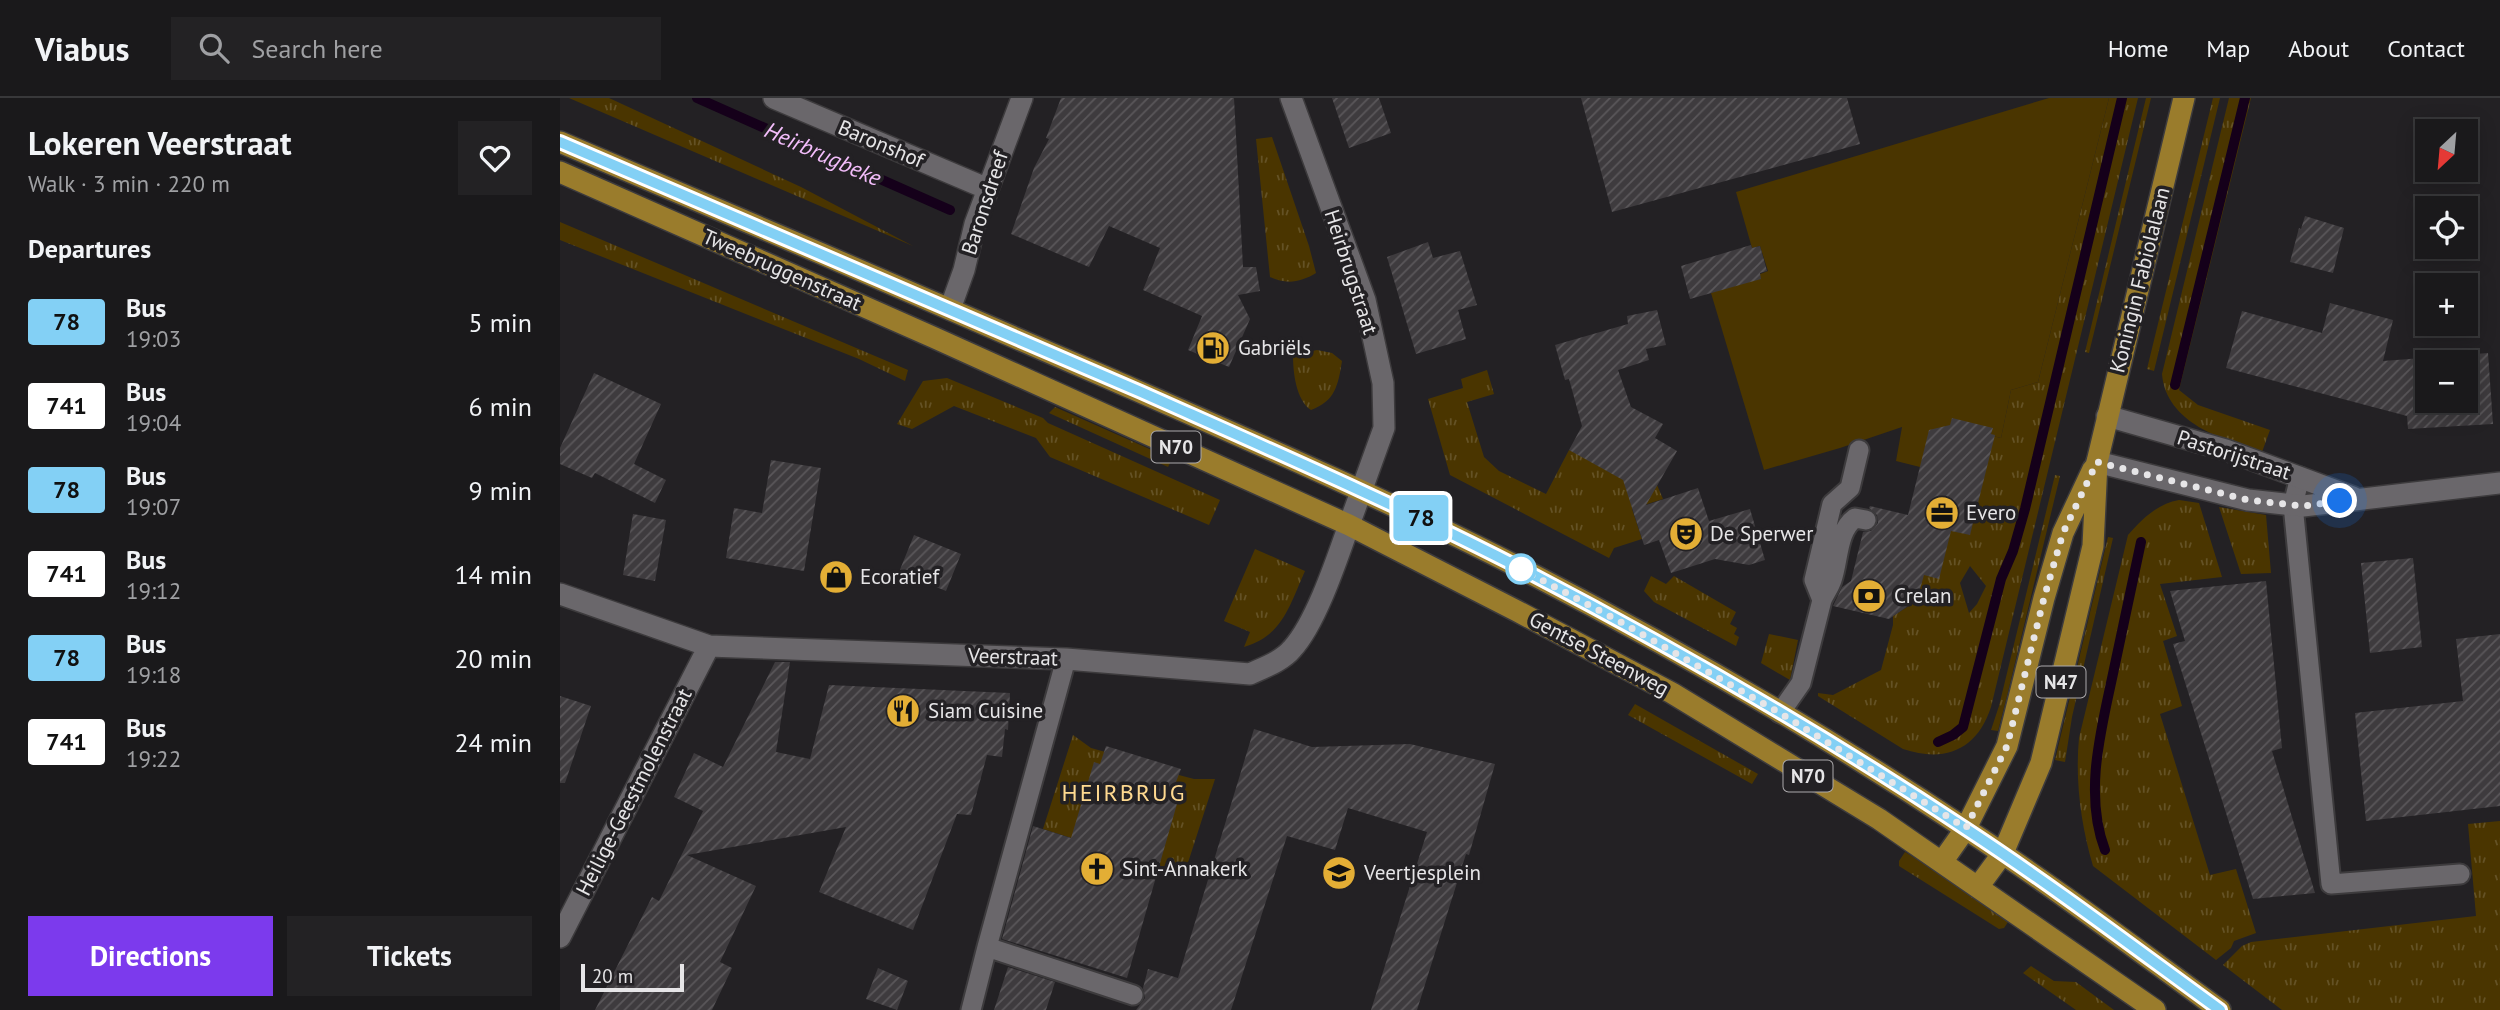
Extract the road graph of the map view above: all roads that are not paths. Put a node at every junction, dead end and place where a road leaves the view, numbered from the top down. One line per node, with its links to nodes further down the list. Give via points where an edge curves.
1 (774, 98): 7 (street, Baronshof)
2 (1021, 98): 7 (street, Baronsdreef)
3 (1292, 98): 15 (street, Heirbrugstraat, via 1365,300 1383,383 1384,428)
4 (2184, 98): 10 (main road, Koningin Fabiolalaan / N47)
5 (560, 142): 8 (main road, Tweebruggenstraat / N70)
6 (560, 172): 9 (main road, Tweebruggenstraat / N70)
7 (988, 189): 8 (street, Baronsdreef)
8 (950, 309): 15 (main road, N70)
9 (1004, 369): 19 (main road, Gentse Steenweg / N70)
10 (2107, 416): 12 (main road, Koningin Fabiolalaan / N47); 13 (street, Pastorijstraat)
11 (1859, 450): 21 (lane, via 1850,488 1832,504 1814,580)
12 (2097, 462): 17 (street, Pastorijstraat, via 2248,500); 25 (main road, Koningin Fabiolalaan / N47, via 2063,533 2007,746); 26 (main road, Koningin Fabiolalaan / N47, via 2093,546 2077,617 2041,763)
13 (2300, 477): 16 (street, Pastorijstraat); 17 (lane)
14 (2500, 484): 16 (street, Pastorijstraat)
15 (1363, 490): 19 (street, Veerstraat); 24 (main road, Gentse Steenweg / N70, via 1619,621)
16 (2358, 499): 17 (street, Pastorijstraat)
17 (2292, 505): 28 (lane, via 2331,884)
18 (1866, 520): 21 (lane, via 1855,518 1849,523)
19 (1349, 525): 23 (street, Veerstraat, via 1304,632 1292,650 1276,662 1250,674); 27 (main road, Gentse Steenweg / N70, via 1672,693 1880,819)
20 (560, 594): 22 (street, Veerstraat)
21 (1822, 600): 24 (lane, via 1801,683)
22 (709, 646): 23 (street, Veerstraat); 30 (street, Heilige-Geestmolenstraat)
23 (1066, 659): 31 (lane)
24 (1780, 713): 25 (main road, Gentse Steenweg / N70)
25 (1966, 828): 26 (main road, Gentse Steenweg / N70); 27 (main road, Koningin Fabiolalaan / N47)
26 (2003, 853): 29 (main road, Koningin Fabiolalaan / N47); 35 (main road, Gentse Steenweg / N70)
27 (1942, 862): 29 (main road, Gentse Steenweg / N70)
28 (2460, 874)
29 (1978, 887): 34 (main road, Gentse Steenweg / N70)
30 (560, 937)
31 (987, 947): 32 (lane); 33 (lane)
32 (1133, 995)
33 (971, 1010)
34 (2155, 1010)
35 (2220, 1010)

